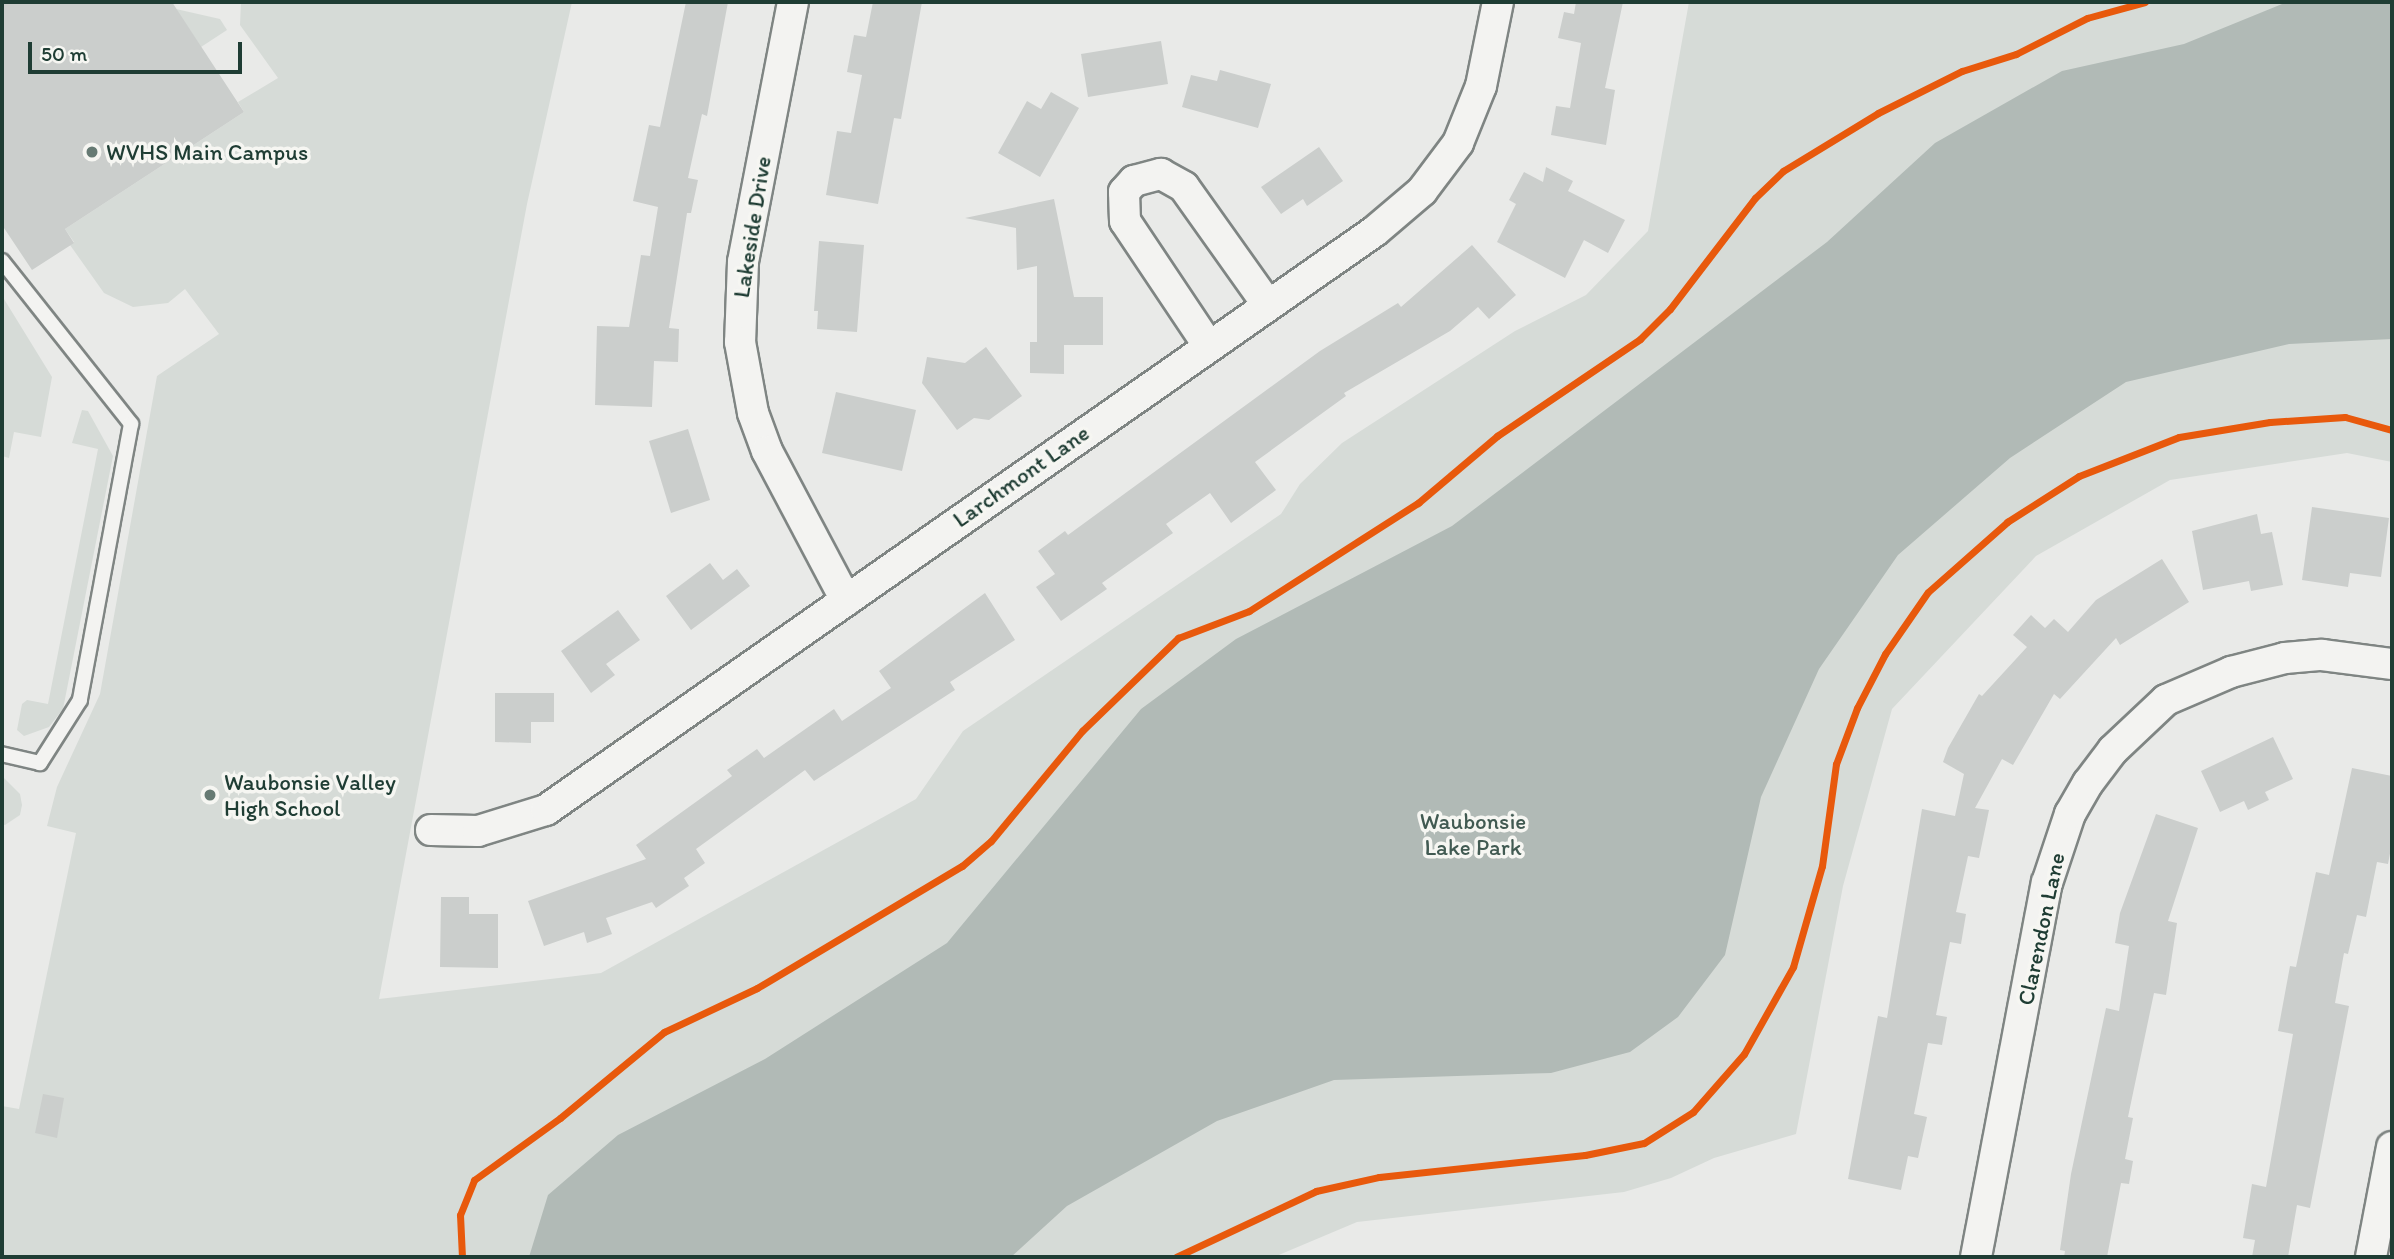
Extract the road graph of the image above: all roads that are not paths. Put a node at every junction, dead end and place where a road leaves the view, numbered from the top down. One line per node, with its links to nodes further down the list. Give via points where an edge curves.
1 (793, 2): 6 (street, Lakeside Drive, via 743,262 740,342 753,413 766,451)
2 (1498, 2): 4 (street, Larchmont Lane, via 1481,86 1446,162 1409,204 1375,231)
3 (2, 261): 8 (lane, via 131,424 80,700 40,763)
4 (1267, 304): 5 (street, Larchmont Lane); 5 (street, via 1184,187 1161,174 1134,180 1124,192 1125,221)
5 (1208, 345): 6 (street, Larchmont Lane)
6 (846, 600): 9 (street, Larchmont Lane, via 546,810 478,831)
7 (2392, 663): 11 (street, Clarendon Lane, via 2322,655 2231,671 2166,700 2113,750 2088,783 2070,814 2047,883)
8 (2, 754)
9 (431, 830)
10 (2392, 1147): 12 (street)
11 (1976, 1257)
12 (2371, 1257)

